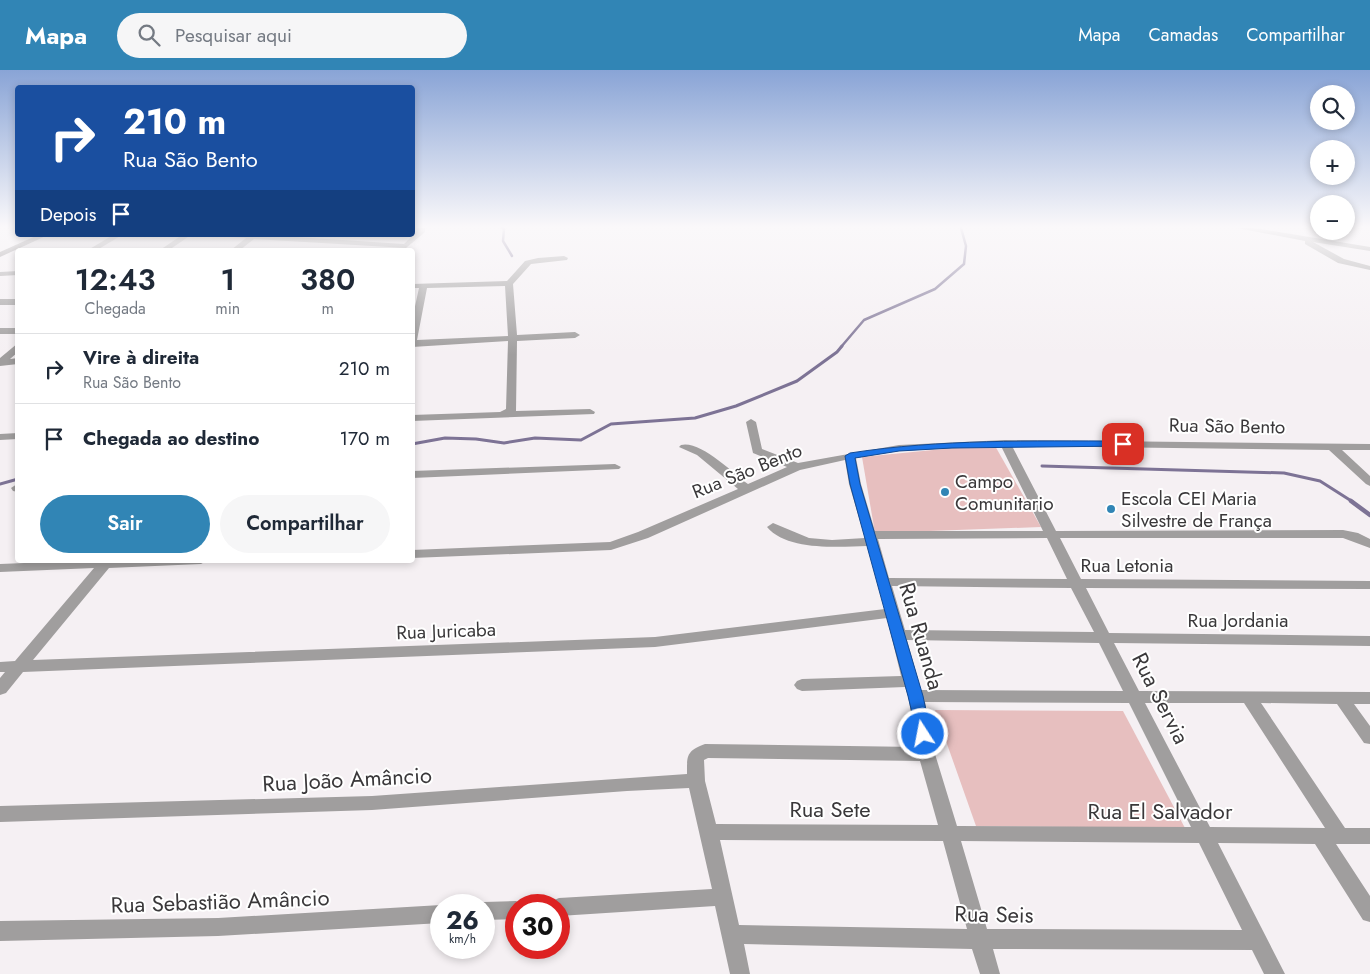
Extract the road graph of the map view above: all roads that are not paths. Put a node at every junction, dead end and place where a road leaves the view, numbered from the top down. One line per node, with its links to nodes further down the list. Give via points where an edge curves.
1 (521, 270): 4 (street)
2 (0, 274): 3 (street)
3 (15, 274)
4 (509, 283): 5 (street); 13 (street)
5 (424, 285): 6 (street); 11 (street)
6 (415, 286)
7 (0, 302): 8 (street)
8 (15, 302)
9 (0, 331): 10 (street)
10 (15, 331)
11 (415, 332)
12 (576, 335): 13 (street)
13 (513, 338): 14 (street); 19 (street, via 512,406 510,412)
14 (415, 343)
15 (15, 349): 17 (street)
16 (15, 362): 17 (street)
17 (0, 363)
18 (590, 412): 19 (street)
19 (502, 415): 20 (street)
20 (415, 418)
21 (751, 422): 30 (street, via 757,451)
22 (15, 436): 23 (street)
23 (0, 437)
24 (1004, 443): 25 (street, Rua São Bento); 28 (street, Rua São Bento, via 899,448); 35 (street, Rua Servia)
25 (1331, 446): 27 (street, Rua São Bento); 32 (street)
26 (685, 447): 33 (street, via 701,453)
27 (1370, 447)
28 (850, 456): 30 (street, Rua São Bento); 36 (street, Rua Ruanda)
29 (614, 467): 31 (street)
30 (797, 467): 33 (street, Rua São Bento)
31 (415, 475)
32 (1368, 479)
33 (746, 489): 38 (street, Rua São Bento, via 611,546)
34 (773, 527): 36 (street, via 803,542 824,544)
35 (1052, 534): 36 (street); 37 (street, via 1343,534); 44 (street, Rua Servia)
36 (871, 538): 43 (street, Rua Ruanda)
37 (1366, 542)
38 (415, 554)
39 (72, 563): 41 (street); 42 (street)
40 (143, 563): 41 (street)
41 (104, 565): 50 (street)
42 (0, 568)
43 (883, 582): 44 (street, Rua Letonia); 46 (street, Rua Ruanda)
44 (1077, 583): 45 (street, Rua Letonia); 48 (street, Rua Servia)
45 (1370, 585)
46 (893, 613): 47 (street, Rua Ruanda); 50 (street, Rua Juricaba, via 655,642)
47 (899, 635): 48 (street, Rua Jordania); 53 (street, Rua Ruanda)
48 (1106, 639): 49 (street, Rua Jordania); 55 (street, Rua Servia)
49 (1370, 641)
50 (19, 666): 51 (street, Rua Juricaba); 54 (street)
51 (0, 667)
52 (802, 685): 53 (street)
53 (913, 688): 55 (street); 60 (street, Rua Ruanda)
54 (0, 689)
55 (1134, 695): 56 (street); 65 (street, Rua Servia)
56 (1248, 697): 57 (street); 67 (street)
57 (1341, 698): 58 (street); 59 (street)
58 (1370, 698)
59 (1370, 738)
60 (927, 754): 61 (street, via 705,751 695,756); 64 (street, Rua Ruanda)
61 (696, 781): 62 (street, Rua João Amâncio, via 372,803); 63 (street)
62 (0, 814)
63 (709, 832): 64 (street, Rua Sete); 69 (street)
64 (951, 833): 65 (street, Rua El Salvador); 75 (street, Rua Ruanda)
65 (1204, 835): 66 (street, Rua El Salvador); 76 (street, Rua Servia)
66 (1320, 835): 67 (street, Rua El Salvador); 71 (street)
67 (1340, 836): 68 (street, Rua El Salvador)
68 (1370, 836)
69 (723, 897): 70 (street); 74 (street)
70 (570, 906)
71 (1370, 913)
72 (430, 915): 73 (street, Rua Sebastião Amâncio, via 218,927)
73 (0, 931)
74 (731, 934): 75 (street, Rua Seis); 77 (street)
75 (980, 939): 76 (street, Rua Seis); 78 (street, Rua Ruanda)
76 (1257, 940): 79 (street, Rua Servia)
77 (740, 974)
78 (990, 974)
79 (1275, 974)

